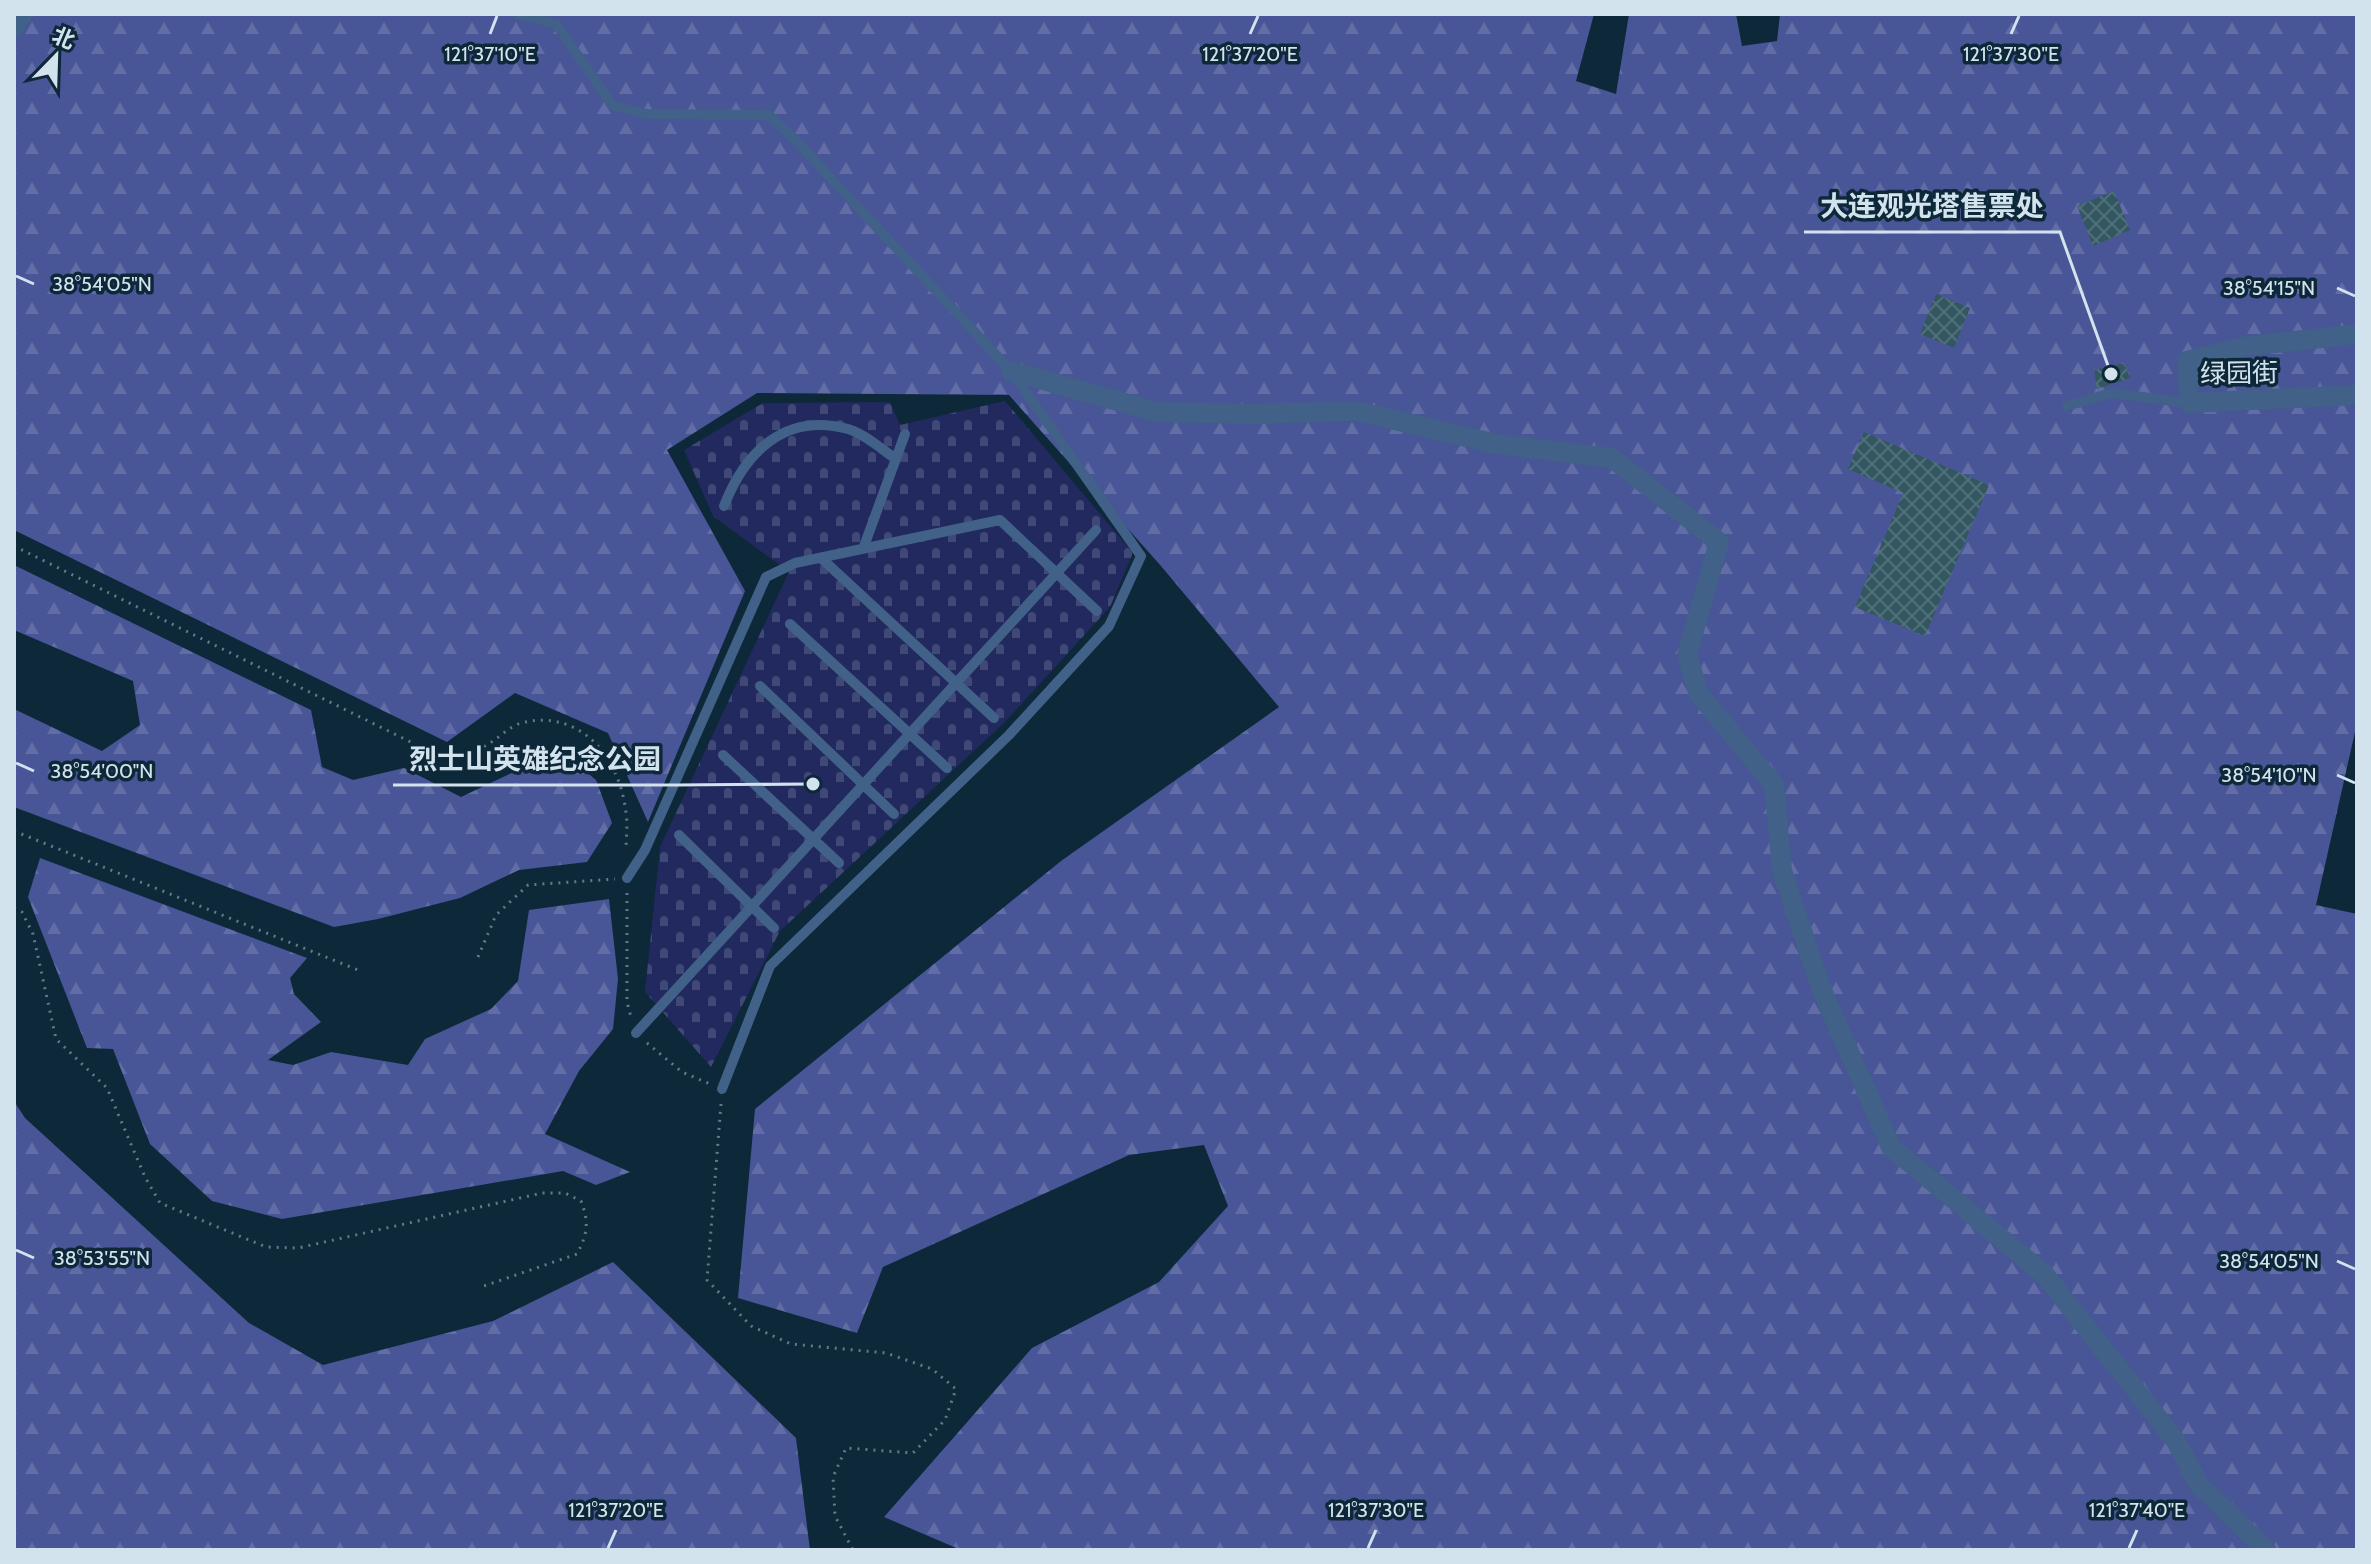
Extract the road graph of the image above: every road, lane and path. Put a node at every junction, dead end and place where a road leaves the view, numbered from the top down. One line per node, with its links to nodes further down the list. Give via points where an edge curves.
1 (23, 14): 3 (street)
2 (517, 14): 5 (lane, via 556,24 613,106 647,114 769,115)
3 (14, 27)
4 (2357, 334): 7 (street, 绿园街, via 2248,346 2187,361)
5 (1011, 371): 38 (lane, via 1141,556 1109,626 1009,735 770,966); 41 (street, via 1157,412 1357,411 1496,444 1612,458 1719,542 1687,655 1699,694 1774,785 1782,871 1821,988 1891,1147 2044,1274 2176,1441 2199,1485)
6 (2357, 395): 7 (street, 绿园街)
7 (2189, 403): 8 (lane, via 2111,393)
8 (2067, 406)
9 (905, 434): 10 (lane)
10 (896, 459): 11 (lane, via 849,430 790,428 747,462); 14 (lane)
11 (724, 506)
12 (1096, 530): 16 (lane)
13 (14, 546): 31 (path, via 437,755 463,755 517,724 540,720 593,738 613,766 626,812)
14 (863, 549): 15 (lane); 16 (lane, via 1000,520)
15 (821, 558): 19 (lane); 31 (lane, via 766,577 645,850)
16 (1057, 573): 17 (lane); 19 (lane)
17 (1097, 611)
18 (790, 624): 22 (lane)
19 (956, 683): 21 (lane); 22 (lane)
20 (760, 686): 25 (lane)
21 (994, 718)
22 (909, 733): 24 (lane); 25 (lane)
23 (723, 755): 29 (lane)
24 (947, 768)
25 (862, 784): 26 (lane); 29 (lane)
26 (894, 814)
27 (14, 831): 36 (path)
28 (679, 835): 32 (lane)
29 (813, 838): 30 (lane); 32 (lane)
30 (839, 863)
31 (627, 878): 35 (path, via 528,885 496,915); 37 (path, via 627,1002)
32 (751, 905): 34 (lane); 37 (lane)
33 (14, 908): 39 (path, via 22,912 33,934 56,1039 107,1088 160,1203 266,1247 298,1248 542,1193 565,1193 581,1201 587,1236 577,1254)
34 (774, 928)
35 (478, 957)
36 (358, 970)
37 (636, 1033): 38 (path, via 682,1072)
38 (722, 1089): 40 (path, via 707,1280 751,1326 791,1344 886,1353 932,1369 956,1389 945,1420 913,1453 846,1448 833,1477 835,1516)
39 (481, 1287)
40 (853, 1550)
41 (2266, 1550)

